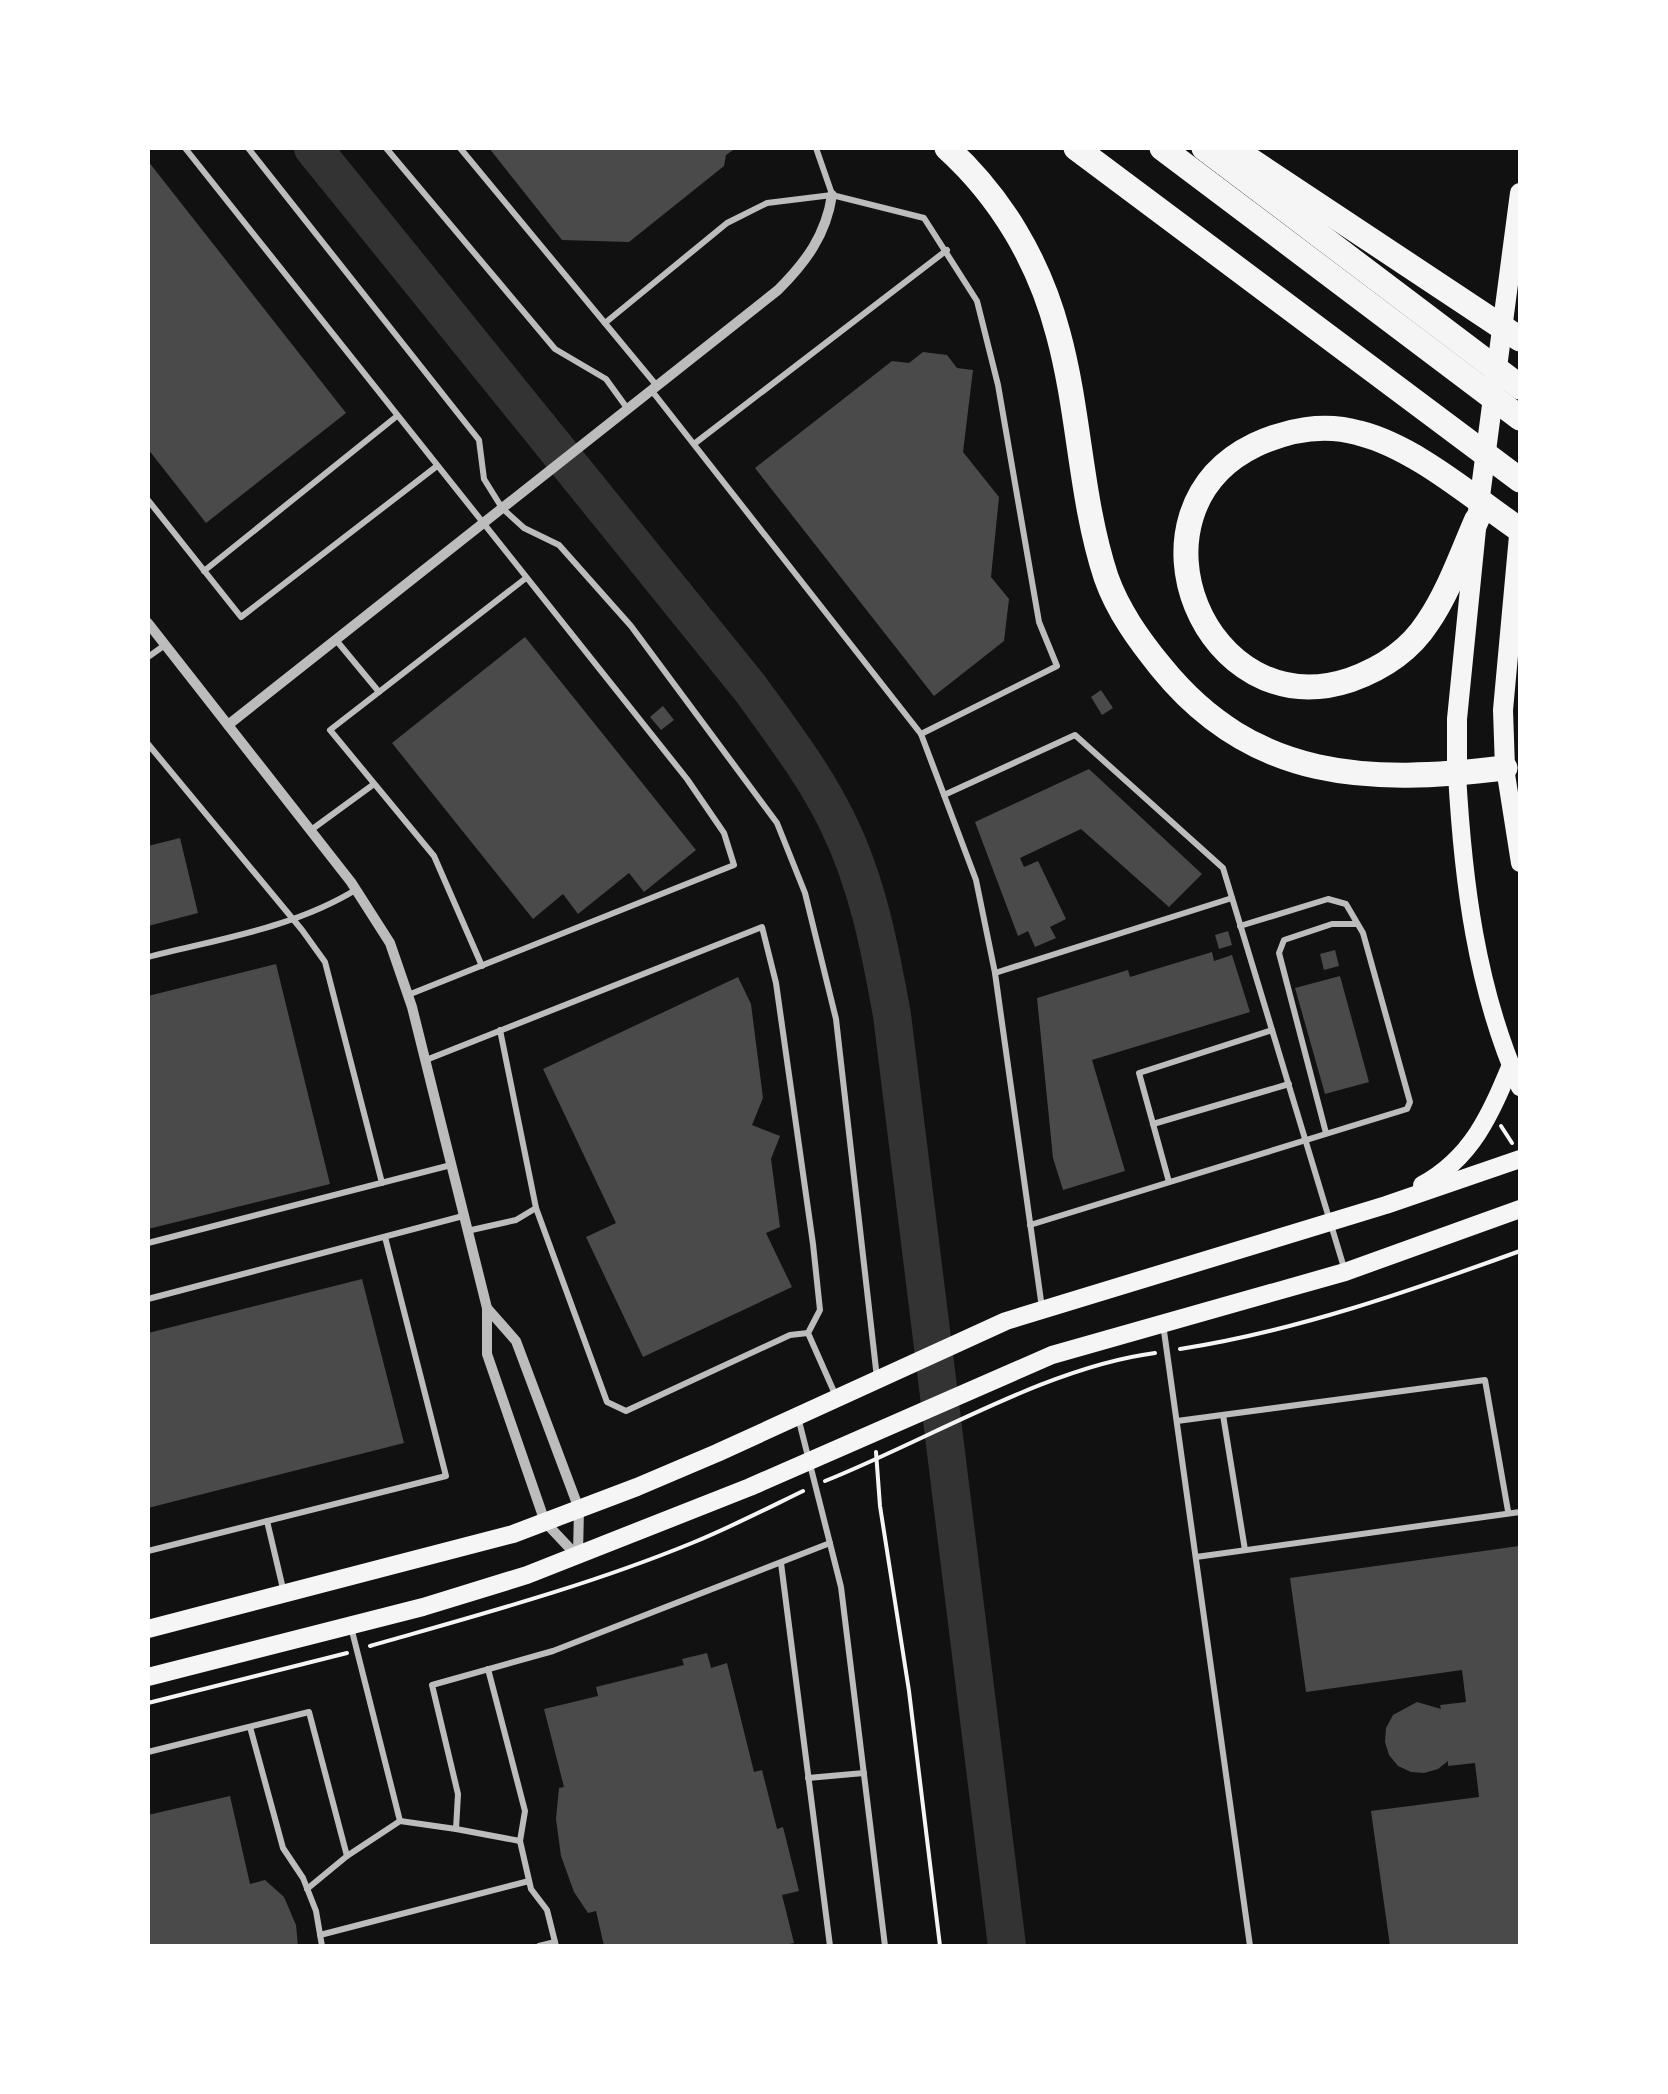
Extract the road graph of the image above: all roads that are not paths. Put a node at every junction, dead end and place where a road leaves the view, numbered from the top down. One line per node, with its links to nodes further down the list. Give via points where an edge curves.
1 (185, 148): 19 (lane)
2 (248, 148): 25 (lane, via 479,440 484,480)
3 (386, 148): 18 (lane, via 555,349 606,379)
4 (460, 148): 14 (lane)
5 (816, 148): 12 (lane)
6 (947, 148): 40 (highway, via 1009,218 1035,268 1058,333 1107,580 1129,625 1186,698 1238,735 1296,762 1346,774)
7 (1076, 148): 23 (highway)
8 (1162, 148): 20 (highway)
9 (1204, 148): 16 (highway)
10 (1232, 148): 15 (highway)
11 (1520, 193): 26 (main road)
12 (832, 195): 13 (lane, via 924,218); 14 (lane, via 768,204 727,223); 17 (street, via 823,232 799,269)
13 (946, 250): 21 (lane); 37 (lane, via 978,301 1039,622 1056,666)
14 (605, 324): 17 (lane)
15 (1520, 339)
16 (1520, 387)
17 (654, 388): 18 (street); 21 (lane)
18 (625, 411): 25 (street)
19 (398, 416): 22 (lane); 29 (lane)
20 (1520, 418)
21 (694, 444): 37 (lane)
22 (436, 466): 27 (lane); 29 (lane, via 242,617)
23 (1520, 480)
24 (148, 500): 29 (lane)
25 (506, 505): 27 (street); 82 (lane, via 524,528 559,545 631,626 776,822 805,893 836,1018)
26 (1477, 519): 28 (highway, via 1428,623 1400,654 1339,683 1304,686 1240,665 1217,644 1189,587 1190,519 1205,488 1244,451 1310,428 1357,432 1403,450); 40 (main road)
27 (482, 524): 30 (lane); 32 (street)
28 (1520, 527): 39 (main road, via 1503,710)
29 (204, 571)
30 (526, 578): 35 (lane); 51 (lane, via 686,779 724,833 734,866)
31 (148, 623): 33 (street)
32 (336, 640): 35 (lane); 36 (street)
33 (165, 645): 34 (lane); 36 (street)
34 (148, 657)
35 (379, 692): 41 (lane, via 330,730)
36 (228, 725): 43 (street)
37 (922, 734): 42 (lane)
38 (148, 744): 47 (lane)
39 (1505, 768): 40 (highway); 44 (main road)
40 (1457, 774): 57 (main road, via 1475,941)
41 (374, 784): 43 (lane); 51 (lane, via 434,856)
42 (944, 796): 46 (lane, via 1075,735 1223,868); 52 (lane, via 976,880)
43 (311, 830): 45 (street)
44 (1520, 864)
45 (356, 889): 47 (lane); 53 (street, via 390,944)
46 (1232, 898): 49 (lane); 52 (lane)
47 (294, 920): 50 (lane); 66 (lane, via 325,962)
48 (1358, 924): 49 (lane, via 1346,904 1328,900); 61 (lane, via 1332,924 1284,940 1279,953); 61 (lane, via 1410,1102 1407,1109)
49 (1240, 926): 55 (lane)
50 (148, 956)
51 (482, 966): 53 (lane)
52 (995, 973): 72 (lane)
53 (408, 995): 56 (street)
54 (500, 1030): 56 (lane); 68 (lane); 81 (lane, via 762,926 814,1244 820,1310)
55 (1272, 1030): 58 (lane); 60 (lane, via 1138,1074)
56 (424, 1060): 64 (street)
57 (1510, 1064): 59 (main road); 67 (main road, via 1488,1120 1460,1158)
58 (1289, 1084): 60 (lane); 62 (lane)
59 (1520, 1087)
60 (1153, 1124): 65 (lane)
61 (1326, 1133): 62 (lane)
62 (1306, 1139): 65 (lane); 71 (lane)
63 (1516, 1151): 67 (main road)
64 (450, 1165): 66 (lane); 70 (street)
65 (1169, 1182): 72 (lane)
66 (382, 1183): 75 (lane)
67 (1386, 1205): 71 (main road)
68 (536, 1208): 73 (lane, via 516,1220); 81 (lane, via 607,1402 626,1410)
69 (1520, 1210): 76 (main road)
70 (463, 1216): 73 (street); 74 (lane)
71 (1331, 1222): 76 (lane); 79 (main road)
72 (1030, 1225): 79 (lane)
73 (467, 1231): 78 (street)
74 (385, 1237): 77 (lane); 91 (lane, via 446,1476)
75 (148, 1243)
76 (1345, 1272): 80 (main road)
77 (148, 1300)
78 (487, 1308): 88 (street, via 516,1341); 92 (street, via 487,1354)
79 (1042, 1308): 82 (main road)
80 (1164, 1324): 86 (lane); 87 (main road, via 1052,1355)
81 (808, 1332): 83 (lane)
82 (884, 1376): 83 (main road)
83 (836, 1398): 85 (main road)
84 (1223, 1415): 86 (lane); 89 (lane, via 1485,1380); 94 (lane)
85 (797, 1416): 87 (lane); 88 (main road)
86 (1177, 1422): 97 (lane)
87 (810, 1461): 93 (lane); 96 (main road)
88 (579, 1509): 92 (main road); 96 (street)
89 (1508, 1511): 90 (lane); 94 (lane)
90 (1520, 1512)
91 (267, 1521): 95 (lane); 99 (lane)
92 (545, 1522): 96 (street); 99 (main road)
93 (830, 1543): 98 (lane); 106 (lane)
94 (1245, 1550): 97 (lane)
95 (148, 1551)
96 (578, 1558): 100 (main road)
97 (1196, 1558): 120 (lane)
98 (781, 1563): 102 (lane, via 553,1651); 107 (lane)
99 (284, 1595): 101 (main road)
100 (351, 1626): 103 (main road); 108 (lane)
101 (148, 1630)
102 (488, 1669): 109 (lane, via 432,1685 458,1794); 110 (lane, via 526,1812)
103 (148, 1676)
104 (250, 1727): 105 (lane); 111 (lane, via 308,1712); 113 (lane, via 283,1848)
105 (148, 1752)
106 (864, 1773): 107 (lane); 119 (lane)
107 (808, 1778): 118 (lane)
108 (400, 1821): 109 (lane); 111 (lane)
109 (456, 1830): 110 (lane)
110 (520, 1841): 112 (lane)
111 (347, 1856): 113 (lane)
112 (530, 1881): 114 (lane); 115 (lane)
113 (307, 1889): 114 (lane)
114 (320, 1934): 116 (lane)
115 (556, 1944): 117 (lane)
116 (322, 1946)
117 (539, 1946)
118 (830, 1946)
119 (885, 1946)
120 (1250, 1946)

